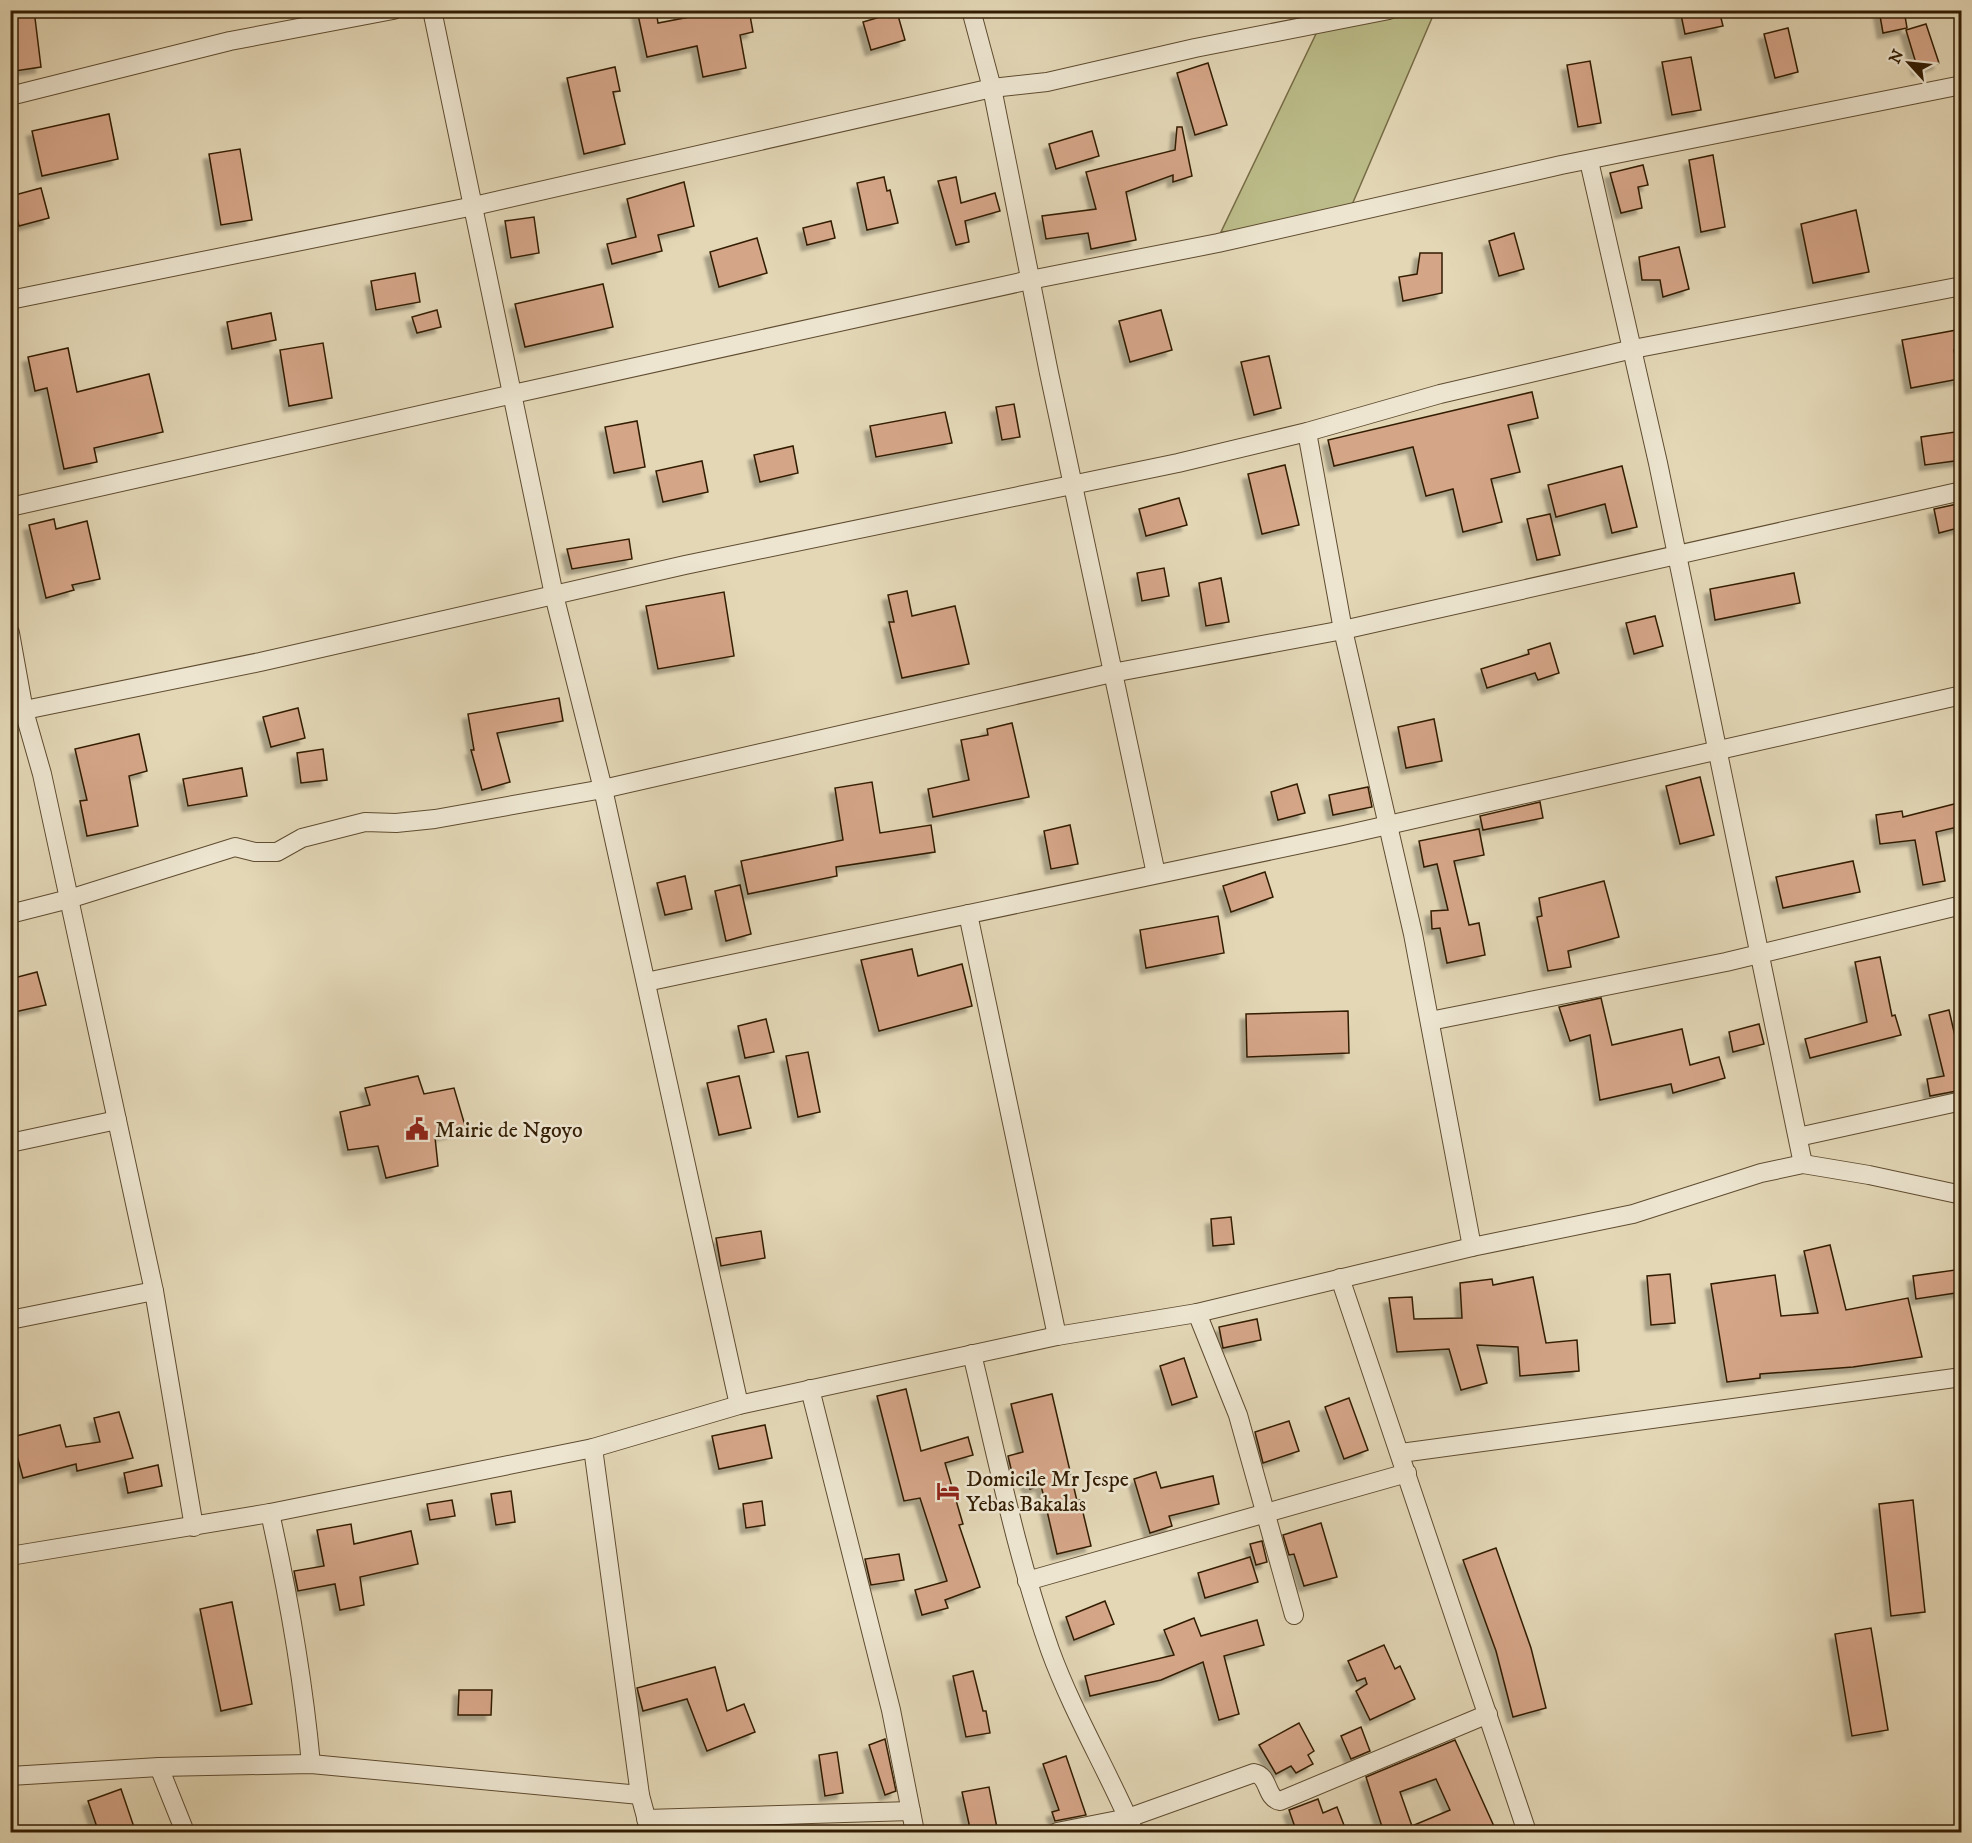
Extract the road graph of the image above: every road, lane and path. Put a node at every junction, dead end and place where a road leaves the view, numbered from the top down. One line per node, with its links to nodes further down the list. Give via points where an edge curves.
1 (393, 10): 7 (street, via 230,41)
2 (432, 10): 9 (street)
3 (971, 10): 6 (street)
4 (1389, 10): 6 (street, via 1047,81)
5 (1962, 85): 8 (street)
6 (992, 88): 9 (street); 10 (street)
7 (10, 96)
8 (1589, 161): 10 (street); 13 (street)
9 (474, 206): 12 (street); 14 (street)
10 (1030, 280): 14 (street); 16 (street)
11 (1962, 286): 13 (street)
12 (10, 300)
13 (1633, 349): 15 (street, via 1440,394); 19 (street)
14 (513, 394): 18 (street); 20 (street)
15 (1307, 432): 16 (street); 21 (street)
16 (1073, 484): 20 (street); 23 (street)
17 (1962, 492): 19 (street)
18 (10, 507)
19 (1675, 556): 21 (street); 26 (street)
20 (554, 595): 25 (street); 27 (street)
21 (1343, 630): 23 (street); 28 (street)
22 (10, 633): 25 (street)
23 (1112, 673): 27 (street); 29 (street)
24 (1962, 695): 26 (street)
25 (17, 712): 30 (street, via 42,774)
26 (1718, 751): 28 (street); 34 (street)
27 (603, 789): 30 (street, via 435,819 365,822 302,838 277,852 235,847); 35 (street)
28 (1388, 825): 29 (street); 36 (street)
29 (1156, 874): 33 (street)
30 (69, 899): 32 (street); 38 (street)
31 (1962, 905): 34 (street)
32 (10, 914)
33 (968, 914): 35 (street); 48 (street)
34 (1760, 954): 36 (street); 39 (street)
35 (646, 982): 52 (street)
36 (1430, 1021): 43 (street)
37 (1962, 1101): 39 (street)
38 (117, 1120): 40 (street); 45 (street)
39 (1798, 1137): 41 (street)
40 (10, 1143)
41 (1803, 1164): 42 (street); 43 (street, via 1761,1173 1633,1214)
42 (1962, 1195)
43 (1472, 1247): 44 (street)
44 (1340, 1278): 46 (street); 54 (street)
45 (154, 1291): 47 (street); 58 (street)
46 (1197, 1313): 48 (street); 57 (street, via 1238,1415)
47 (10, 1320)
48 (1057, 1336): 49 (street)
49 (972, 1354): 51 (street); 60 (street)
50 (1962, 1377): 54 (street)
51 (810, 1389): 52 (street); 67 (street, via 891,1710)
52 (739, 1405): 53 (street)
53 (593, 1448): 56 (street); 66 (street)
54 (1401, 1453): 55 (street)
55 (1407, 1473): 57 (street); 62 (street)
56 (270, 1513): 58 (street); 63 (street, via 303,1678)
57 (1267, 1514): 60 (street); 61 (street)
58 (194, 1527): 59 (street)
59 (10, 1556)
60 (1027, 1581): 70 (street, via 1055,1663)
61 (1294, 1615)
62 (1488, 1714): 70 (street, via 1280,1801 1272,1797 1263,1778 1254,1773); 75 (street)
63 (311, 1764): 64 (street); 66 (street)
64 (159, 1767): 65 (street); 71 (street)
65 (10, 1776)
66 (640, 1796): 69 (street)
67 (911, 1811): 68 (street); 73 (street)
68 (820, 1814): 69 (street); 72 (street)
69 (648, 1826)
70 (1131, 1826): 74 (street)
71 (185, 1833)
72 (825, 1833)
73 (915, 1833)
74 (1057, 1833)
75 (1527, 1833)

